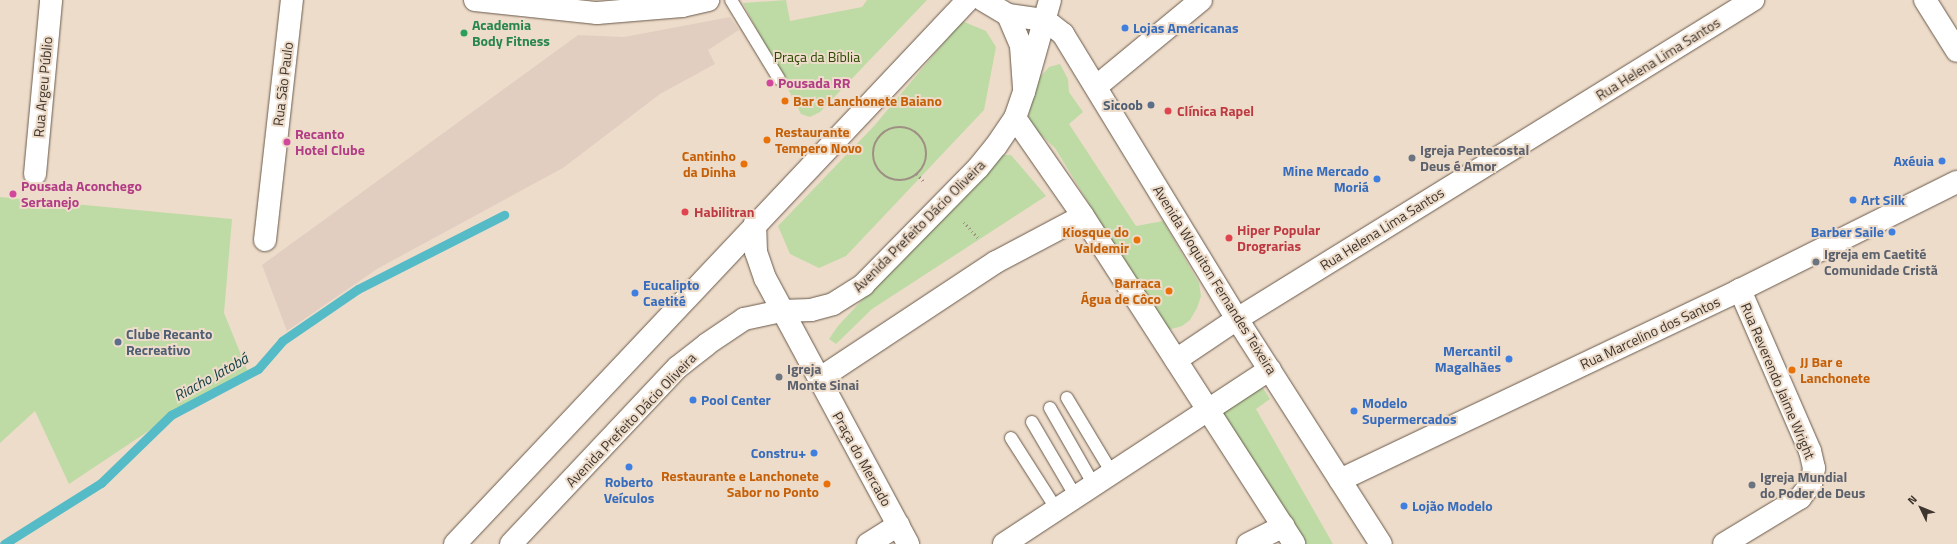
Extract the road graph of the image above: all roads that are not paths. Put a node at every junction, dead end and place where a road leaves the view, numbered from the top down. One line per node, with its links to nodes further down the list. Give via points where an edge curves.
1 (51, 0): 18 (street, Rua Argeu Públio)
2 (292, 0): 22 (street, Rua São Paulo)
3 (475, 0): 4 (street, via 597,13 682,6)
4 (708, 0)
5 (731, 0): 14 (lane)
6 (968, 0): 21 (street)
7 (983, 0): 12 (street)
8 (1201, 0): 15 (street)
9 (1753, 0): 25 (street, Rua Helena Lima Santos)
10 (1925, 0): 13 (street)
11 (1048, 10): 12 (street); 15 (street, Avenida Woquiton Fernandes Teixeira); 16 (street, Avenida Prefeito Dácio Oliveira)
12 (1008, 15): 16 (street, via 1022,46)
13 (1957, 52)
14 (779, 79)
15 (1097, 86): 25 (street, Avenida Woquiton Fernandes Teixeira)
16 (1024, 92): 17 (street, Avenida Prefeito Dácio Oliveira)
17 (1015, 118): 20 (street); 24 (street, Avenida Prefeito Dácio Oliveira, via 978,168 863,285 833,304 811,310)
18 (35, 174)
19 (1957, 182): 23 (street, Rua Marcelino dos Santos)
20 (1083, 216): 26 (street); 28 (street, via 996,262)
21 (755, 223): 24 (street, Praça do Mercado, via 756,252); 40 (street)
22 (265, 240)
23 (1740, 290): 35 (street, Rua Marcelino dos Santos); 46 (street, Rua Reverendo Jaime Wright, via 1810,451 1814,468 1811,484 1800,498)
24 (781, 310): 28 (street, Praça do Mercado); 41 (street, Avenida Prefeito Dácio Oliveira, via 744,319 678,367)
25 (1237, 319): 26 (street, Rua Helena Lima Santos); 27 (street, Avenida Woquiton Fernandes Teixeira)
26 (1176, 360): 31 (street)
27 (1270, 369): 31 (street); 35 (street, Avenida Woquiton Fernandes Teixeira)
28 (819, 379): 38 (street, Praça do Mercado)
29 (1067, 398): 34 (lane)
30 (1050, 408): 34 (lane)
31 (1208, 410): 34 (street); 39 (street)
32 (1032, 422): 36 (lane)
33 (1011, 438): 37 (lane)
34 (1103, 479): 36 (street)
35 (1340, 480): 45 (street, Avenida Woquiton Fernandes Teixeira)
36 (1076, 497): 37 (street)
37 (1057, 510): 43 (street)
38 (903, 535): 42 (street)
39 (1289, 535): 44 (street)
40 (455, 544)
41 (510, 544)
42 (868, 544)
43 (1004, 544)
44 (1248, 544)
45 (1381, 544)
46 (1724, 544)

